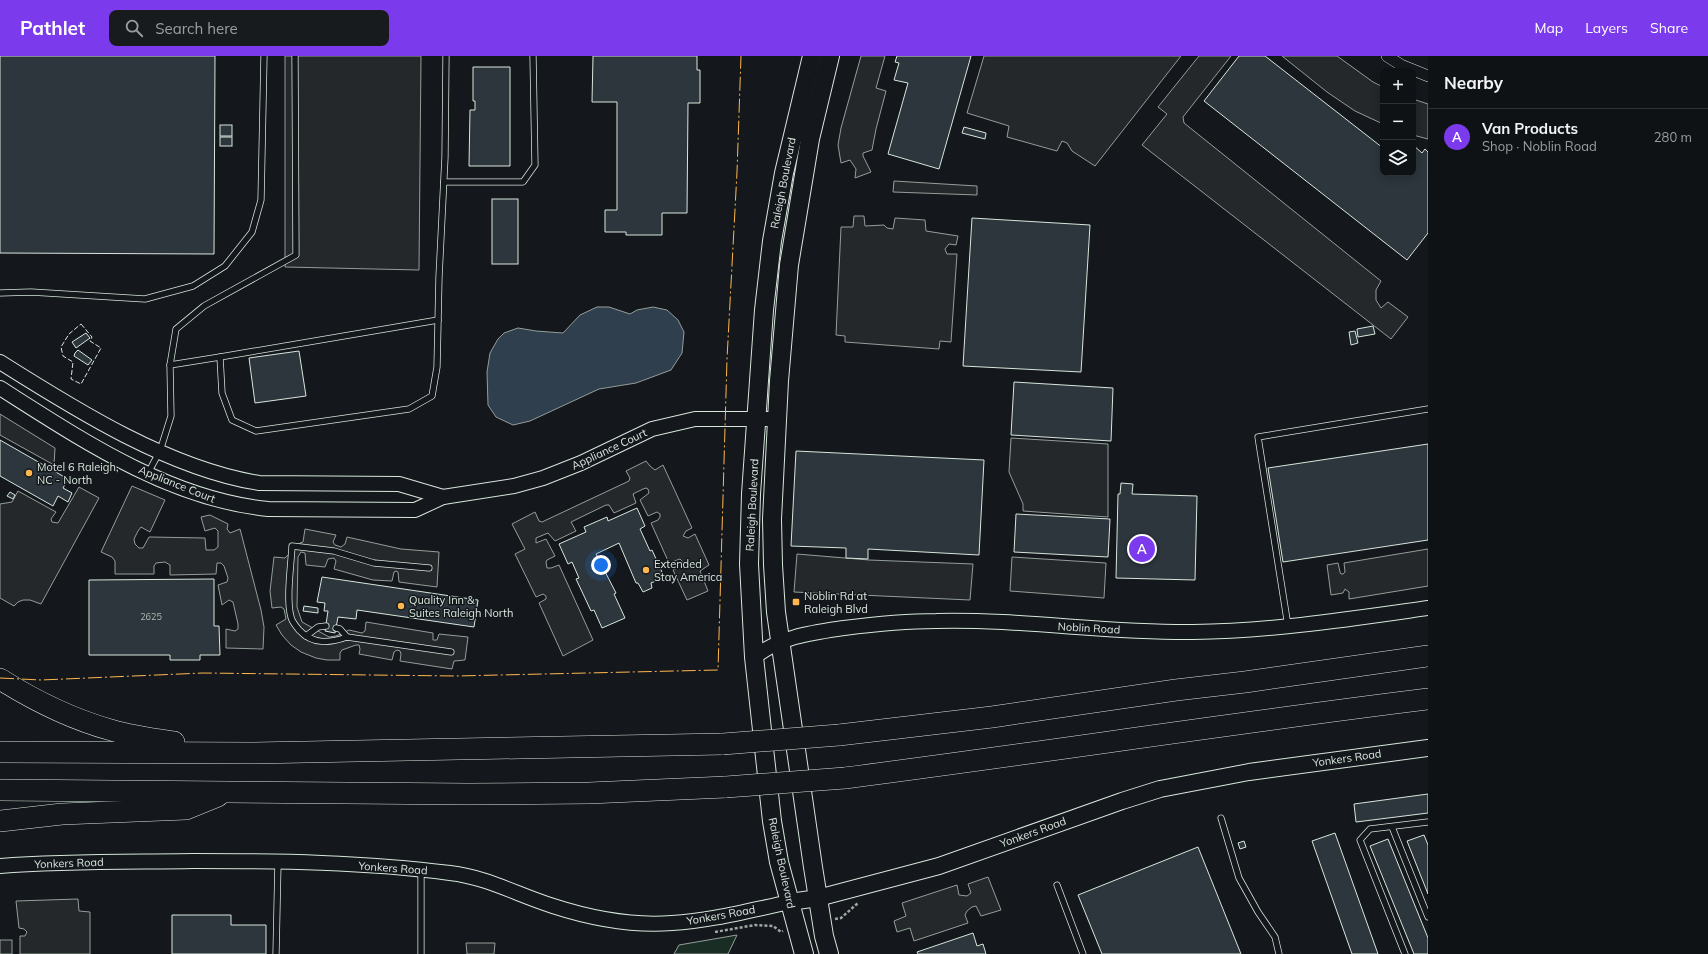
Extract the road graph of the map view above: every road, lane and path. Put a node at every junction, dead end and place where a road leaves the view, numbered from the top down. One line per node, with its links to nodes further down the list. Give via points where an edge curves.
1 (264, 56): 10 (lane, via 261,200 252,232 225,266 193,286 145,299 32,292)
2 (295, 56): 14 (lane, via 296,255 204,306 176,329)
3 (446, 56): 9 (lane)
4 (533, 56): 9 (lane, via 536,165 523,182)
5 (812, 56): 17 (main road, Raleigh Boulevard, via 784,173 772,242)
6 (830, 56): 18 (main road, Raleigh Boulevard, via 810,140 789,265)
7 (1387, 56): 8 (street)
8 (1428, 76)
9 (444, 182): 11 (lane)
10 (0, 293)
11 (438, 320): 12 (lane); 12 (lane, via 437,367 432,396 409,409 256,431 232,420 222,393)
12 (220, 357): 14 (lane)
13 (0, 362): 19 (street, Appliance Court, via 90,415)
14 (170, 365): 19 (lane, via 171,416)
15 (0, 388): 20 (street, Appliance Court, via 79,437)
16 (1428, 409): 25 (lane, via 1258,437)
17 (756, 418): 18 (street, Appliance Court); 21 (street, Appliance Court, via 695,419 652,429 543,478 514,486); 32 (main road, Raleigh Boulevard, via 749,564)
18 (777, 420): 29 (main road, Raleigh Boulevard, via 772,542 774,588)
19 (160, 451): 20 (lane); 21 (street, Appliance Court, via 215,474 259,484 399,484)
20 (148, 473): 21 (street, Appliance Court, via 198,495 268,509 415,510)
21 (443, 497)
22 (429, 568): 27 (lane, via 374,563 334,551 292,546 289,604 291,618)
23 (1428, 608): 25 (street, Noblin Road)
24 (326, 626): 27 (lane, via 318,627)
25 (1288, 626): 29 (street, Noblin Road, via 1248,631 1157,632 936,620 877,624 803,634)
26 (336, 628): 28 (lane)
27 (306, 636): 28 (lane, via 325,642)
28 (347, 637): 30 (lane)
29 (781, 641): 32 (street, Noblin Road); 48 (main road, Raleigh Boulevard)
30 (451, 652)
31 (1428, 656): 37 (highway, bridge, via 992,717 839,735 723,744)
32 (754, 657): 49 (main road, Raleigh Boulevard, via 772,822)
33 (0, 679): 37 (highway, via 42,704 111,730)
34 (1428, 699): 39 (highway, bridge, via 845,778 726,788 589,793)
35 (1428, 748): 48 (main road, Yonkers Road, via 1249,772 1160,789 939,866)
36 (0, 752): 37 (highway)
37 (254, 753)
38 (0, 790): 39 (highway)
39 (226, 792): 41 (highway, via 186,809 62,814)
40 (1221, 818): 60 (lane, via 1239,878 1275,937)
41 (0, 821)
42 (1428, 822): 43 (lane)
43 (1392, 827): 51 (lane); 61 (lane, via 1370,829 1360,840)
44 (278, 862): 45 (street, Yonkers Road, via 50,862); 46 (street, Yonkers Road); 55 (lane)
45 (0, 866)
46 (421, 870): 49 (street, Yonkers Road, via 463,875 553,906 625,922 671,924); 56 (lane)
47 (1057, 885): 59 (lane)
48 (818, 898): 49 (main road, Yonkers Road); 58 (main road, Raleigh Boulevard)
49 (790, 902): 57 (main road, Raleigh Boulevard)
50 (845, 913): 52 (path)
51 (1428, 917)
52 (841, 918)
53 (773, 926): 54 (path)
54 (781, 932)
55 (276, 954)
56 (421, 954)
57 (804, 954)
58 (829, 954)
59 (1083, 954)
60 (1279, 954)
61 (1405, 954)

